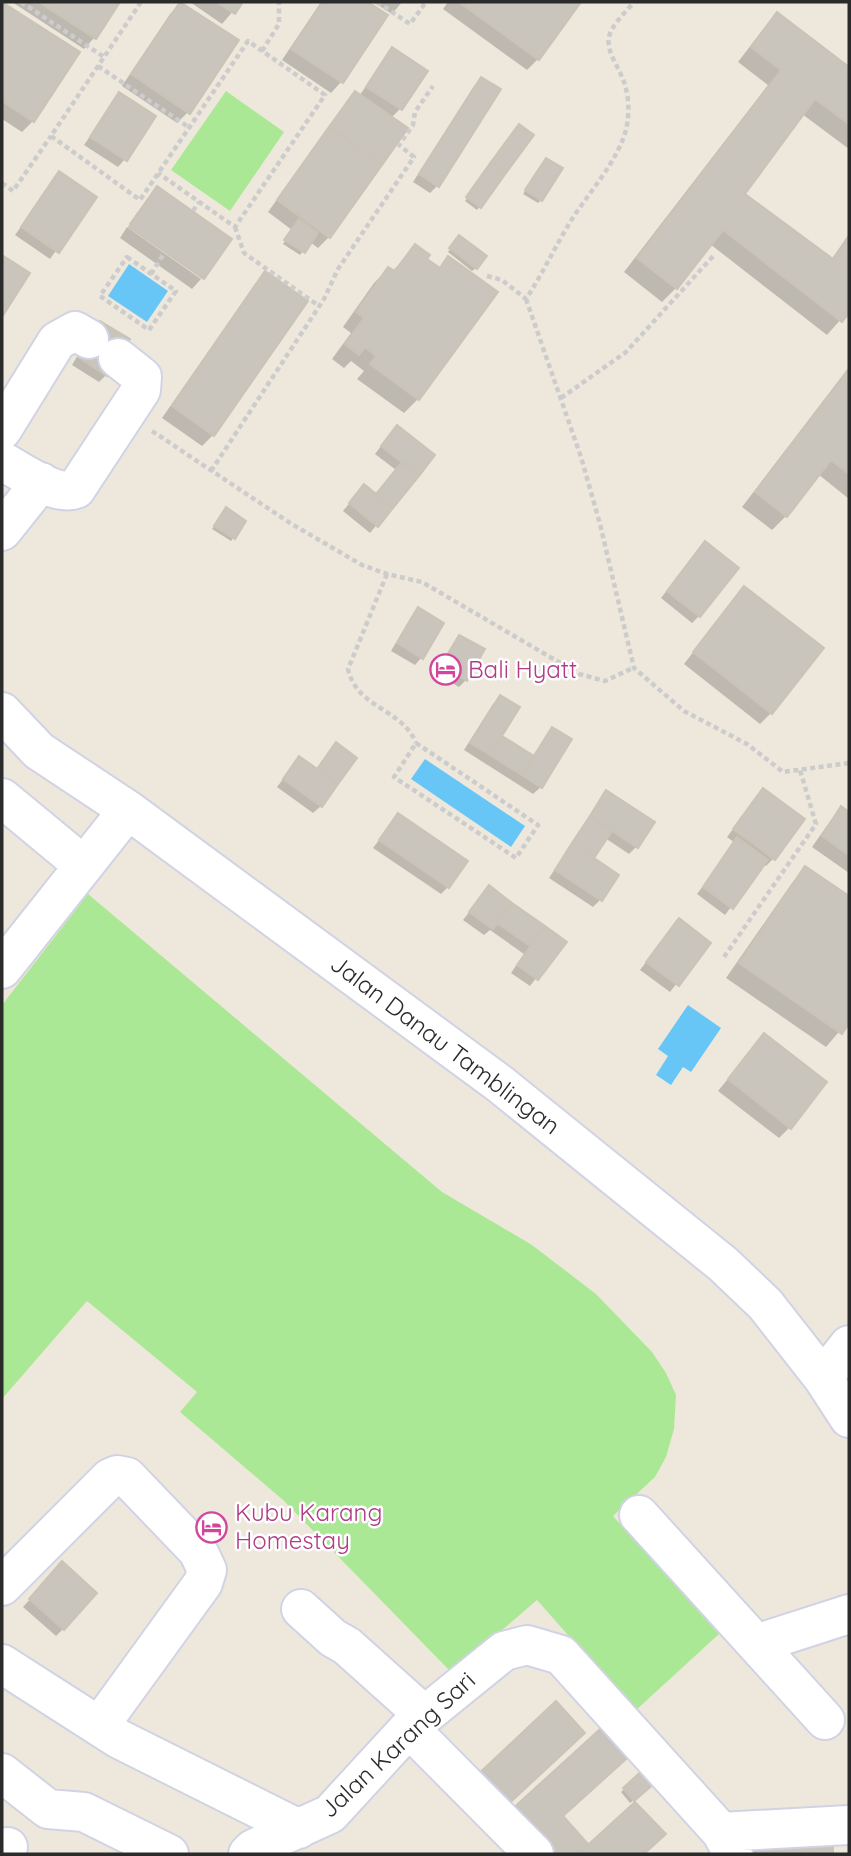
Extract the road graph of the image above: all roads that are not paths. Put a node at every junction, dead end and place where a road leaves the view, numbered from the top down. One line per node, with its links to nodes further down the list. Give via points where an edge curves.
1 (3, 457): 2 (street); 2 (street, via 57,341 75,331 109,340 142,377 141,390 76,489 67,493)
2 (41, 482): 3 (street)
3 (2, 531)
4 (2, 712): 6 (street, Jalan Danau Tamblingan, via 38,751)
5 (2, 798): 7 (street)
6 (128, 810): 7 (street); 10 (street, Jalan Danau Tamblingan, via 500,1084 723,1264 765,1304)
7 (83, 865): 8 (street)
8 (2, 969)
9 (849, 1345): 10 (street)
10 (840, 1398)
11 (639, 1515): 15 (street)
12 (2, 1586): 19 (street, via 117,1475 127,1477 198,1550 206,1570 203,1583)
13 (301, 1609): 18 (street, via 347,1646)
14 (849, 1614): 15 (street)
15 (756, 1644): 17 (street)
16 (2, 1664): 19 (street)
17 (825, 1720)
18 (417, 1722): 22 (street, Jalan Karang Sari, via 330,1814); 23 (street, Jalan Karang Sari, via 504,1651 527,1645 561,1654); 26 (street)
19 (100, 1725): 22 (street, via 119,1739)
20 (2, 1773): 24 (street, via 48,1809 84,1812)
21 (849, 1825): 23 (street, Jalan Karang Sari)
22 (299, 1829): 25 (street, Jalan Karang Sari)
23 (727, 1843)
24 (169, 1854)
25 (248, 1854)
26 (534, 1854)

